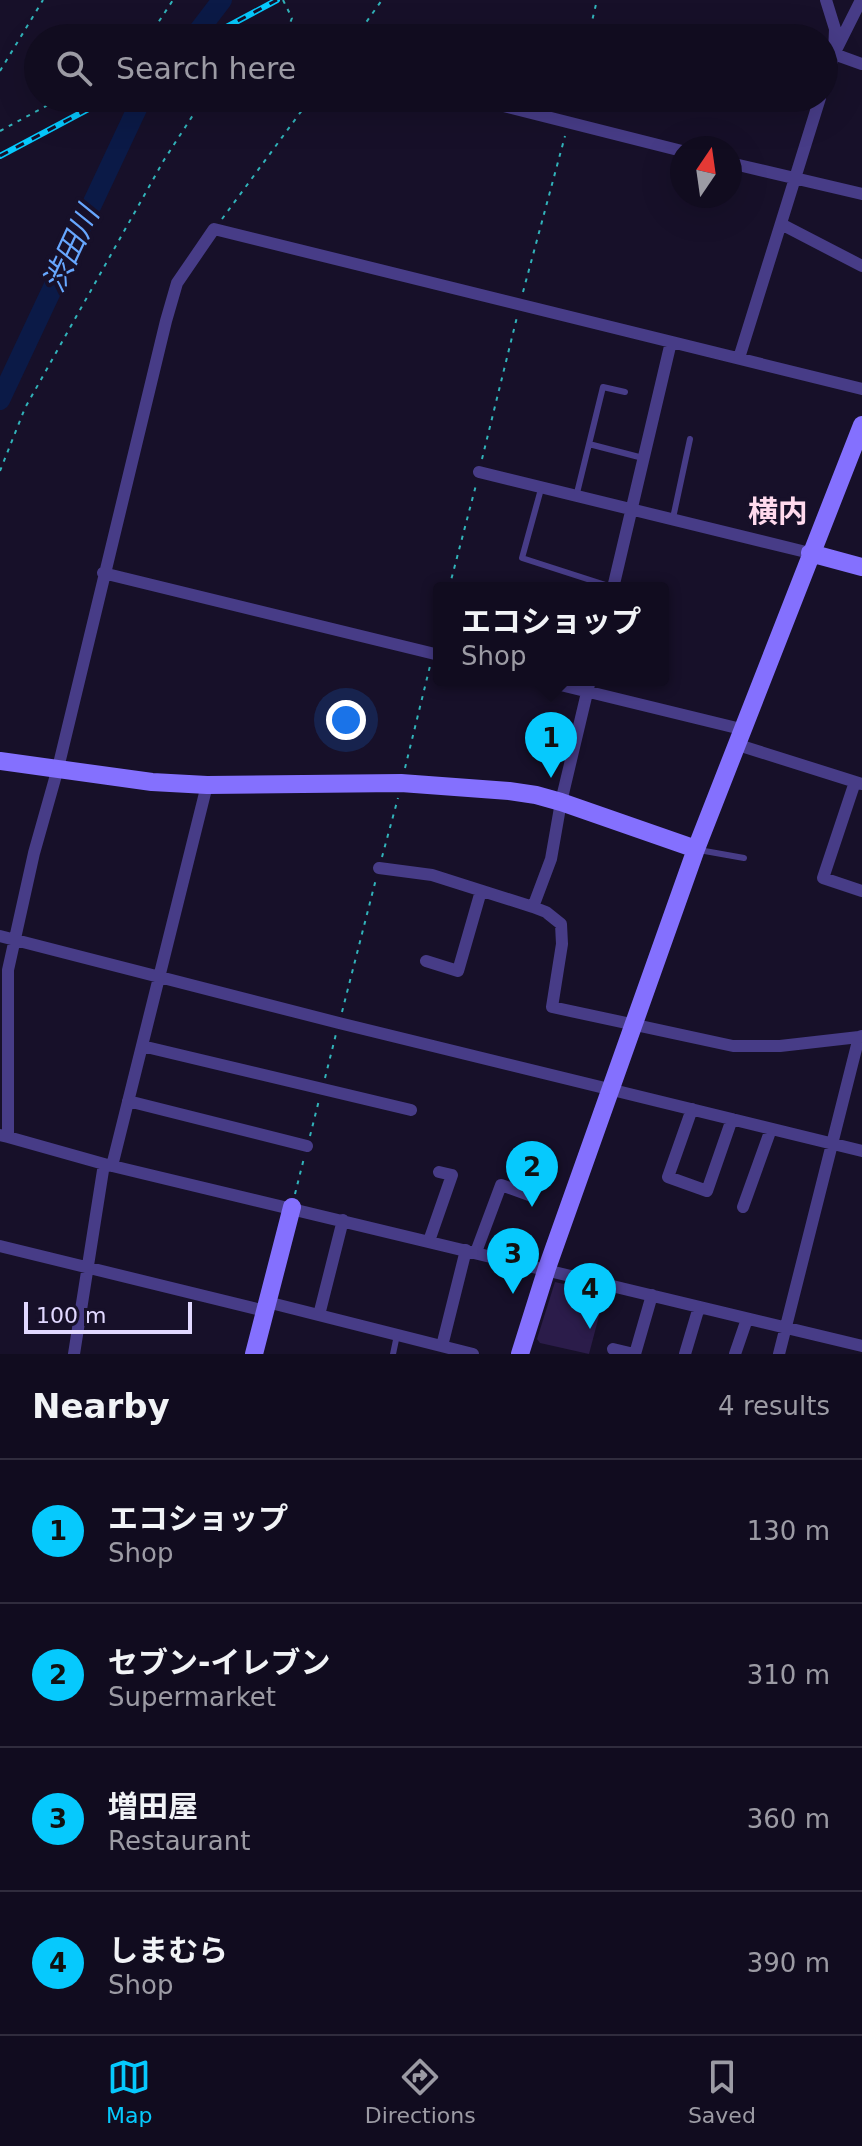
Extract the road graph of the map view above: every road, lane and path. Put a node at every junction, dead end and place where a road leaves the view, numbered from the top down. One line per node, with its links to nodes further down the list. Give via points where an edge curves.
1 (43, 0): 8 (path)
2 (173, 0): 9 (path)
3 (283, 0): 10 (path)
4 (382, 0): 11 (path)
5 (597, 0): 12 (path)
6 (826, 0): 13 (street)
7 (861, 0): 15 (street)
8 (28, 24)
9 (157, 24)
10 (290, 24)
11 (365, 24)
12 (591, 24)
13 (833, 24)
14 (24, 31): 18 (path)
15 (838, 46)
16 (838, 55): 17 (street)
17 (862, 64)
18 (0, 71)
19 (35, 112): 26 (path)
20 (195, 112): 43 (path, via 25,408)
21 (301, 112): 32 (path)
22 (526, 112): 25 (street)
23 (571, 112): 25 (path)
24 (816, 112): 29 (street)
25 (568, 123): 27 (street); 34 (path)
26 (0, 131)
27 (670, 148)
28 (742, 166): 29 (street)
29 (795, 179): 30 (street); 31 (street)
30 (862, 194)
31 (781, 224): 33 (street); 36 (street)
32 (214, 229): 34 (street); 51 (street, via 177,283)
33 (862, 266)
34 (519, 306): 35 (street); 44 (path)
35 (671, 342): 36 (street); 42 (street)
36 (739, 358): 37 (street)
37 (862, 389)
38 (625, 392): 41 (lane, via 603,387)
39 (862, 425): 49 (street)
40 (690, 439): 48 (lane)
41 (589, 444): 42 (lane); 46 (lane)
42 (644, 459): 47 (street)
43 (0, 471)
44 (479, 472): 45 (street); 52 (path)
45 (541, 489): 46 (street); 53 (lane, via 522,558)
46 (576, 497): 47 (street)
47 (632, 509): 48 (street); 54 (street)
48 (672, 519): 49 (street)
49 (810, 553): 50 (street); 58 (street)
50 (862, 567)
51 (103, 573): 55 (street); 60 (street)
52 (451, 582)
53 (596, 582)
54 (615, 582)
55 (433, 654)
56 (433, 666): 61 (path)
57 (588, 686): 58 (street); 64 (street)
58 (738, 736): 62 (street); 65 (street)
59 (0, 761): 60 (street)
60 (58, 768): 63 (street); 72 (street)
61 (401, 783): 63 (street); 64 (street, via 509,791); 67 (path)
62 (858, 783): 69 (street, via 823,878)
63 (207, 785): 74 (street)
64 (561, 802): 65 (street); 70 (street, via 551,859)
65 (696, 849): 66 (lane); 76 (street)
66 (744, 858)
67 (379, 868): 68 (street, via 432,875); 75 (path)
68 (481, 891): 70 (street); 73 (street, via 458,971)
69 (862, 891)
70 (533, 907): 76 (street, via 561,924 552,1007)
71 (0, 936): 72 (street)
72 (14, 940): 74 (street); 86 (street, via 8,970)
73 (426, 961)
74 (159, 978): 75 (street); 78 (street)
75 (339, 1023): 79 (path); 80 (street)
76 (636, 1024): 77 (street, via 733,1046); 80 (street)
77 (861, 1036): 87 (street)
78 (142, 1046): 79 (street); 81 (street)
79 (322, 1090): 83 (street); 88 (path)
80 (612, 1090): 82 (street); 100 (street)
81 (128, 1101): 88 (street); 90 (street)
82 (692, 1109): 84 (street); 84 (street, via 668,1177 707,1191)
83 (411, 1110)
84 (732, 1119): 85 (street)
85 (771, 1129): 87 (street); 94 (street)
86 (4, 1136): 90 (street)
87 (833, 1144): 89 (street); 106 (street)
88 (307, 1146): 93 (path)
89 (862, 1151)
90 (108, 1165): 93 (street); 99 (street)
91 (439, 1172): 96 (street, via 452,1175)
92 (532, 1196): 98 (street, via 501,1185)
93 (292, 1207): 95 (street); 102 (street)
94 (743, 1207)
95 (343, 1220): 96 (street); 104 (street)
96 (429, 1241): 98 (street)
97 (0, 1246): 99 (street)
98 (471, 1251): 100 (street); 108 (street)
99 (88, 1267): 102 (street); 111 (street)
100 (547, 1268): 101 (street); 115 (street)
101 (652, 1295): 103 (street); 116 (street)
102 (266, 1306): 104 (street); 112 (street)
103 (699, 1307): 105 (street); 117 (street)
104 (319, 1315): 107 (street)
105 (747, 1319): 106 (street); 118 (street)
106 (785, 1328): 109 (street); 119 (street)
107 (397, 1335): 108 (street); 113 (lane)
108 (442, 1346): 114 (street)
109 (862, 1346)
110 (613, 1349): 116 (street)
111 (74, 1354)
112 (254, 1354)
113 (393, 1354)
114 (473, 1354)
115 (520, 1354)
116 (634, 1354)
117 (685, 1354)
118 (735, 1354)
119 (779, 1354)

